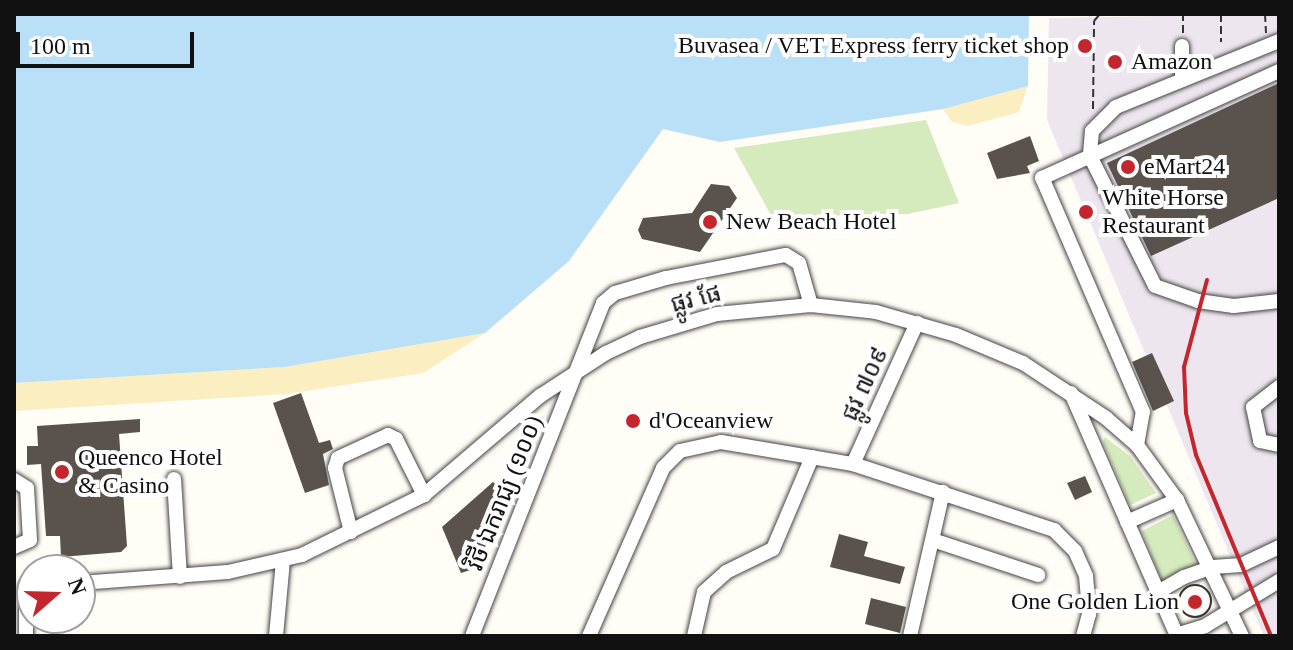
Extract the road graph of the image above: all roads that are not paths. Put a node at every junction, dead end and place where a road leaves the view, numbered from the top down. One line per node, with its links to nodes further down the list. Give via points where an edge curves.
1 (1273, 40): 4 (street)
2 (1182, 46): 4 (street)
3 (1279, 71): 5 (street)
4 (1182, 80): 5 (street, via 1116,107 1092,131)
5 (1090, 156): 6 (street, via 1155,286 1234,306); 14 (street, via 1042,178 1143,412)
6 (1279, 301)
7 (811, 305): 8 (street, ផ្លូវ ផែ); 9 (street, ផ្លូវ ផែ, via 717,314 640,337); 9 (street, វិថី ឯករាជ្យ (១០០), via 799,263 786,255 666,278 615,293 603,303 594,313)
8 (917, 323): 11 (street, ផ្លូវ ផែ, via 992,348); 17 (street, ផ្លូវ ៧០៩)
9 (581, 368): 12 (street, ផ្លូវ ផែ); 13 (street, វិថី ឯករាជ្យ (១០០))
10 (1279, 387): 15 (street, via 1253,407 1260,441)
11 (1071, 393): 14 (street, ផ្លូវ ផែ); 23 (street)
12 (540, 396): 13 (street, via 555,400); 21 (street, ផ្លូវ ផែ)
13 (561, 414): 38 (street, វិថី ឯករាជ្យ (១០០))
14 (1137, 445): 22 (street, ផ្លូវ ផែ)
15 (1279, 445)
16 (812, 457): 17 (street); 39 (street, via 721,442 680,451 663,468); 40 (street, via 773,549 726,572 704,592)
17 (853, 464): 20 (street)
18 (174, 479): 31 (street)
19 (14, 480): 26 (street, via 27,488 30,540)
20 (943, 492): 25 (street); 42 (street, via 1054,530 1075,551 1086,576 1089,614)
21 (424, 495): 24 (street, ផ្លូវ ផែ); 24 (street, via 396,439 388,435 338,458 335,468)
22 (1177, 500): 23 (street); 29 (street, ផ្លូវ ផែ)
23 (1127, 522): 34 (street)
24 (351, 532): 28 (street, ផ្លូវ ផែ)
25 (933, 540): 30 (street); 41 (street)
26 (14, 547)
27 (1279, 547): 29 (street, via 1241,565)
28 (283, 560): 31 (street, ផ្លូវ ផែ); 37 (street)
29 (1213, 567): 34 (street); 35 (street, ផ្លូវ ផែ)
30 (1038, 575)
31 (180, 577): 33 (street, ផ្លូវ ផែ)
32 (1279, 581): 35 (street)
33 (96, 582)
34 (1158, 592): 36 (street)
35 (1232, 610): 36 (street); 43 (street, ផ្លូវ ផែ)
36 (1177, 635)
37 (276, 636)
38 (472, 636)
39 (589, 636)
40 (694, 636)
41 (910, 636)
42 (1083, 636)
43 (1242, 636)

